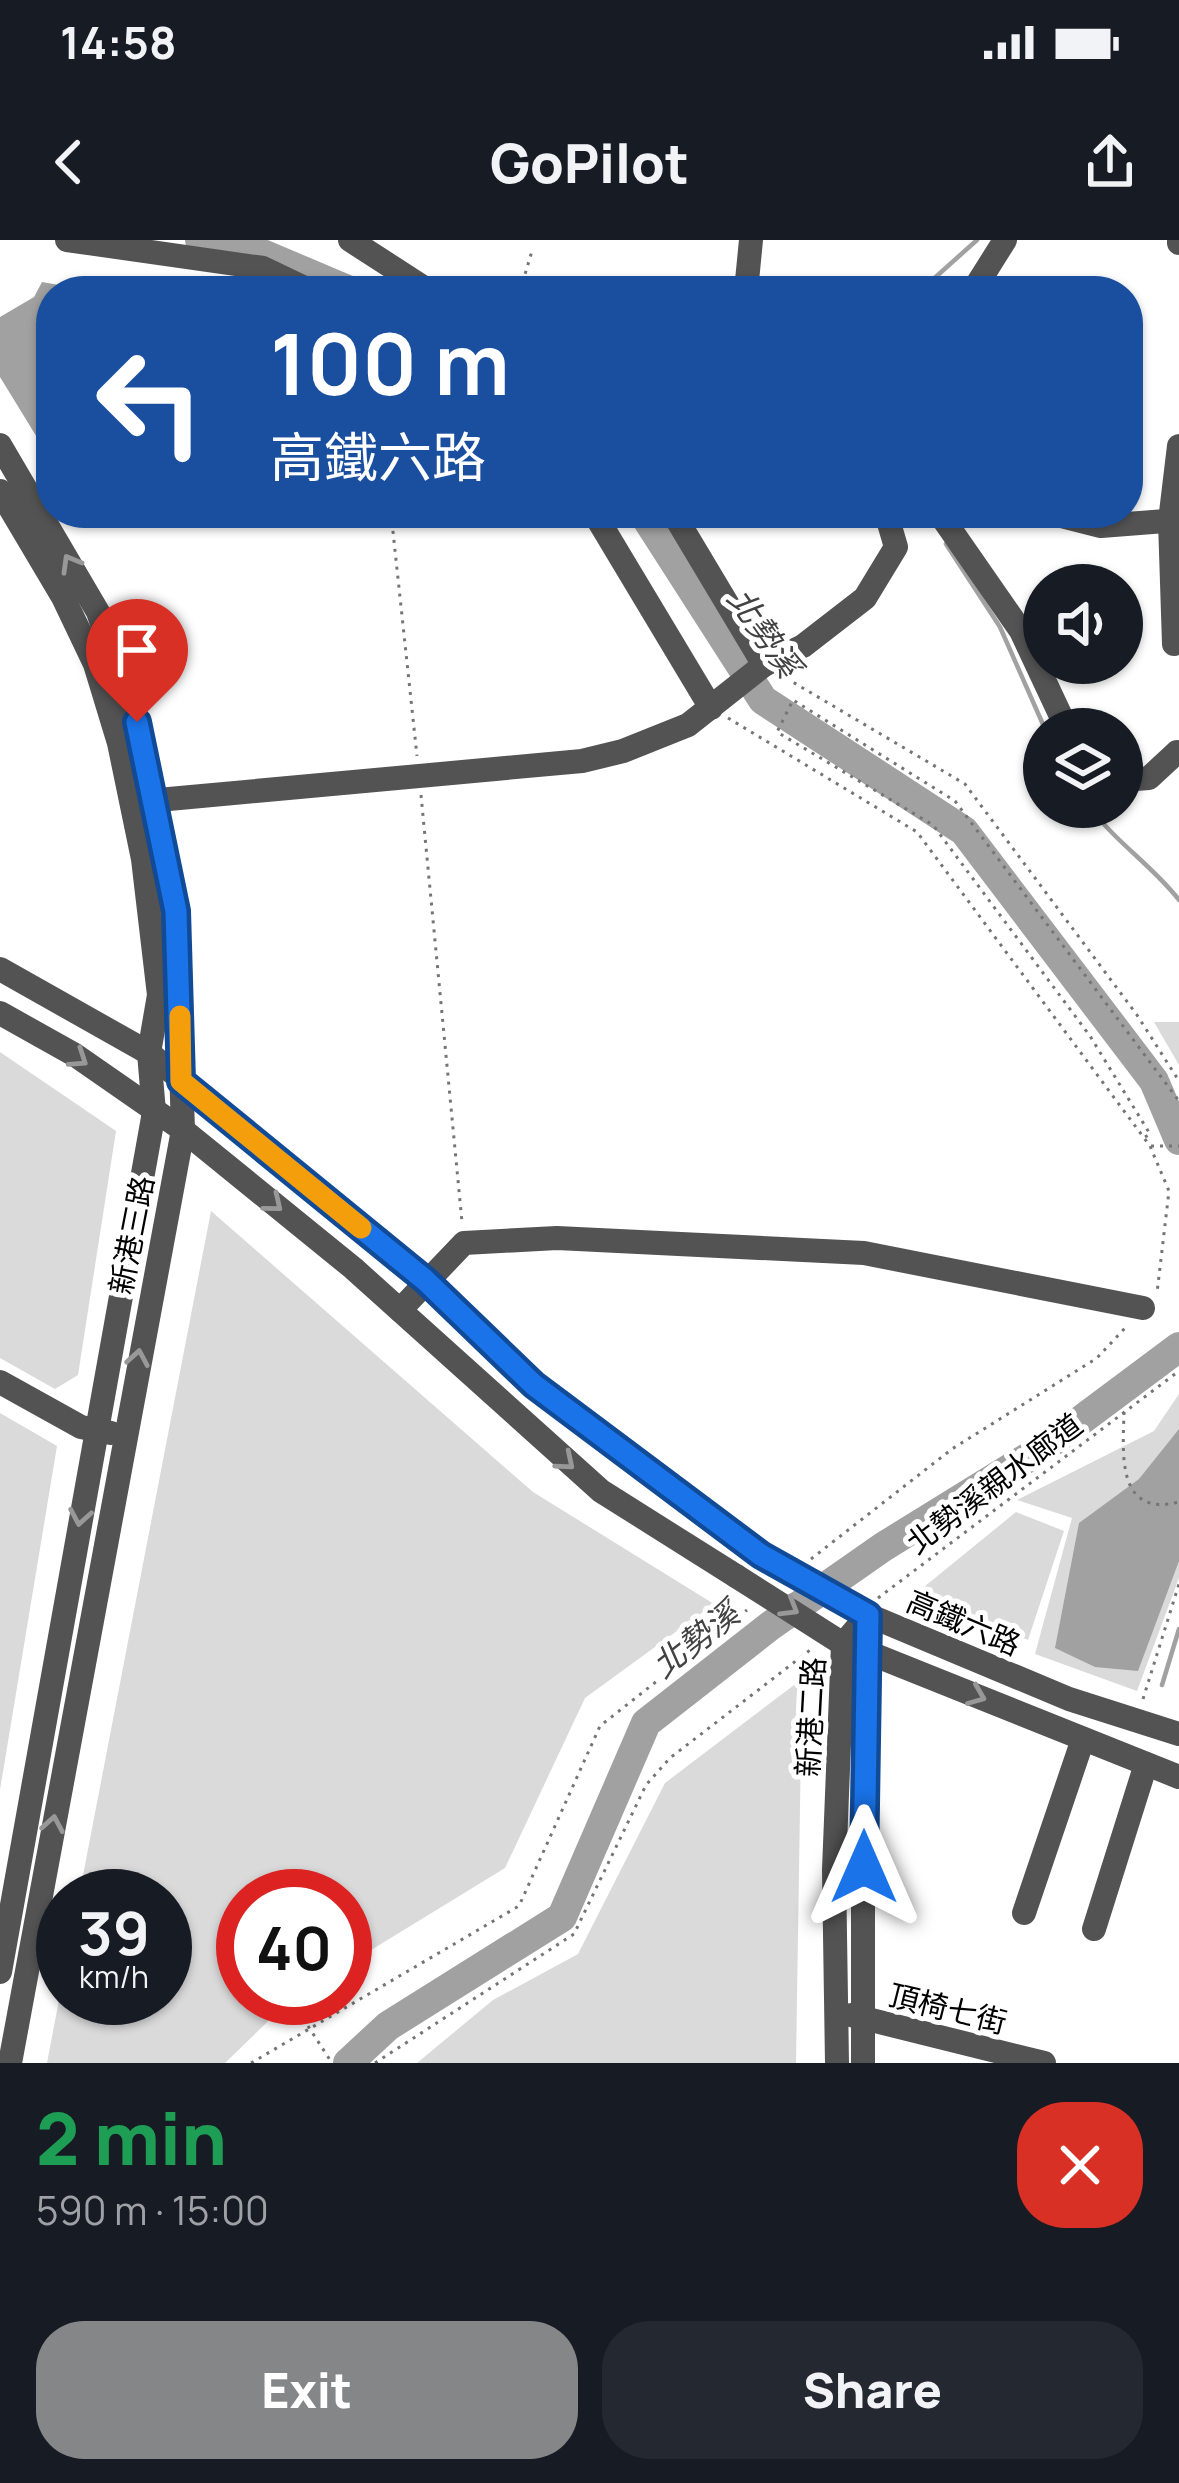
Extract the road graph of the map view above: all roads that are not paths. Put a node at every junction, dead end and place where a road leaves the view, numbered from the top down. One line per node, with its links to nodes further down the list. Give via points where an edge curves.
1 (68, 240): 5 (street)
2 (350, 240): 6 (street)
3 (751, 240): 7 (street)
4 (1005, 240): 8 (street)
5 (280, 276)
6 (406, 276)
7 (747, 276)
8 (982, 276)
9 (0, 445): 11 (street, 新港三路)
10 (1179, 446): 12 (street)
11 (8, 488): 14 (street, 新港三路, one-way to 11); 29 (street, 新港三路, via 95,664 119,743 159,995)
12 (1175, 520): 13 (street); 20 (street)
13 (1143, 523)
14 (36, 527)
15 (37, 528): 26 (street, 新港三路, one-way to 15, via 98,612)
16 (603, 528): 22 (street)
17 (682, 528): 21 (street)
18 (890, 528): 21 (street, via 896,548 865,598)
19 (950, 528): 23 (street, via 1021,631)
20 (1174, 644)
21 (764, 665): 22 (street)
22 (714, 706): 26 (street, via 658,738 582,761)
23 (1057, 708)
24 (1177, 752): 25 (street)
25 (1143, 778)
26 (158, 800): 30 (street, 新港三路, via 176,911)
27 (0, 969): 29 (street, 高鐵六路)
28 (0, 1013): 31 (street, 高鐵六路, one-way to 31, via 75,1054)
29 (149, 1053): 30 (street, 高鐵六路); 31 (street, 新港三路)
30 (181, 1081): 32 (street, 新港三路); 33 (street, 高鐵六路)
31 (154, 1112): 32 (street, 高鐵六路); 37 (street, 新港三路)
32 (183, 1130): 35 (street, 高鐵六路, one-way to 35); 38 (street, 新港三路, one-way to 32)
33 (425, 1280): 34 (street, via 464,1243 556,1238 864,1253); 35 (street); 39 (street, 高鐵六路, bridge, via 534,1385 761,1555)
34 (1143, 1308)
35 (400, 1310): 40 (street, 高鐵六路, one-way to 40, bridge, via 601,1491)
36 (0, 1382): 37 (street)
37 (95, 1430): 38 (street); 48 (street, 新港三路, one-way to 48)
38 (124, 1437): 51 (street, 新港三路, one-way to 38)
39 (871, 1608): 40 (street, 新港二路); 41 (street, 新港二路); 42 (street, 高鐵六路, via 1069,1699)
40 (831, 1643): 41 (street, 高鐵六路); 49 (street, 新港二路)
41 (869, 1652): 43 (street, 高鐵六路, one-way to 43); 50 (street, 新港二路, via 862,1685)
42 (1179, 1734)
43 (1083, 1739): 44 (street, 高鐵六路); 46 (street)
44 (1146, 1764): 45 (street, 高鐵六路); 47 (street)
45 (1179, 1777)
46 (1024, 1913)
47 (1094, 1929)
48 (0, 1972)
49 (838, 2011): 50 (street, 頂椅七街); 52 (street, 新港二路)
50 (866, 2020): 53 (street, 新港二路); 54 (street, 頂椅七街)
51 (10, 2063)
52 (837, 2063)
53 (863, 2063)
54 (1045, 2063)

